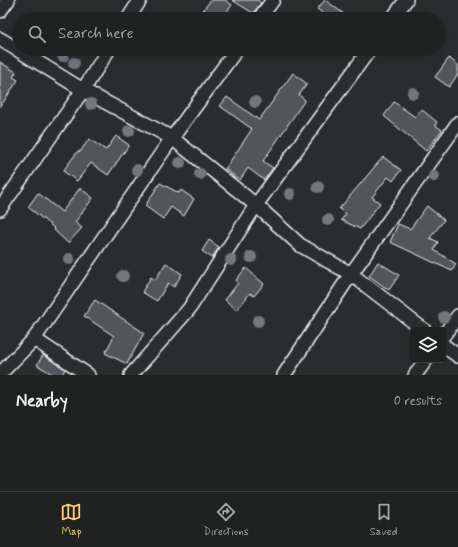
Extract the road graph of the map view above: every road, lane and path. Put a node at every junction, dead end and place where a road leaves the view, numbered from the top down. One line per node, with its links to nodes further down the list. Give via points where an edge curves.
1 (8, 0): 5 (street)
2 (140, 0): 6 (street)
3 (273, 0): 7 (street)
4 (406, 0): 8 (street)
5 (0, 12)
6 (132, 12)
7 (264, 12)
8 (397, 12)
9 (0, 38): 10 (street)
10 (12, 46)
11 (29, 56): 15 (street)
12 (105, 56): 15 (street)
13 (232, 56): 17 (street)
14 (365, 56): 18 (street)
15 (83, 90): 17 (street); 19 (street)
16 (458, 122): 20 (street)
17 (172, 138): 18 (street); 24 (street)
18 (256, 205): 20 (street, via 300,245); 30 (street, via 189,309)
19 (0, 209)
20 (351, 274): 22 (street); 31 (street)
21 (458, 316): 23 (street)
22 (420, 327)
23 (446, 332)
24 (34, 339): 28 (street); 29 (street)
25 (446, 347): 26 (street)
26 (458, 356)
27 (424, 363): 32 (street)
28 (0, 374)
29 (88, 375)
30 (131, 375)
31 (284, 375)
32 (415, 375)

